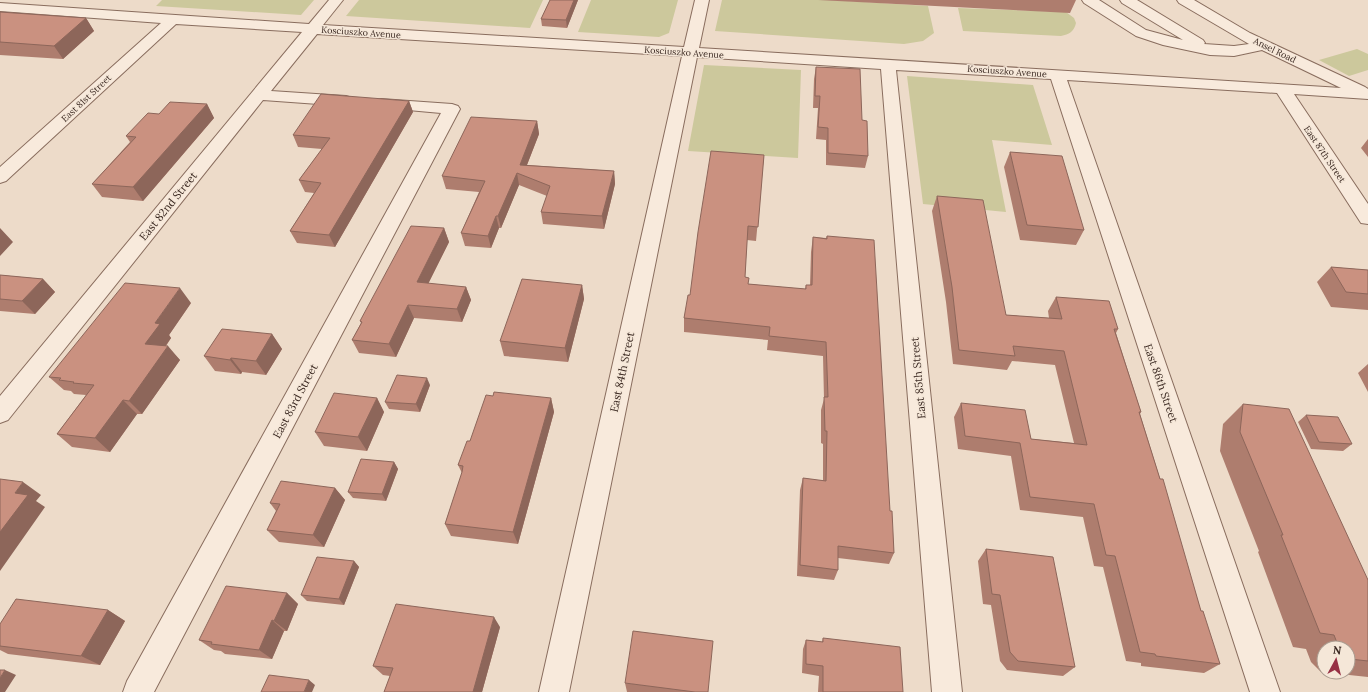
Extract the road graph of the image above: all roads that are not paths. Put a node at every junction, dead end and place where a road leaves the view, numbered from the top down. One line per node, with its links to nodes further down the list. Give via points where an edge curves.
1 (336, 0): 8 (street, East 82nd Street)
2 (702, 0): 11 (street, East 84th Street)
3 (1089, 0): 10 (street, via 1141,33 1168,42)
4 (1127, 0): 10 (street)
5 (1184, 0): 9 (street, Ansel Road)
6 (0, 7): 7 (street, Kosciuszko Avenue)
7 (172, 20): 8 (street, Kosciuszko Avenue); 17 (street, East 81st Street)
8 (312, 29): 11 (street, Kosciuszko Avenue); 16 (street, East 82nd Street)
9 (1265, 46): 10 (street, via 1234,51); 15 (street, Ansel Road)
10 (1210, 50)
11 (691, 52): 12 (street, Kosciuszko Avenue); 21 (street, East 84th Street)
12 (888, 64): 13 (street, Kosciuszko Avenue); 22 (street, East 85th Street)
13 (1057, 74): 14 (street, Kosciuszko Avenue); 23 (street, East 86th Street)
14 (1282, 89): 15 (street, Kosciuszko Avenue); 18 (street, East 87th Street)
15 (1368, 94)
16 (259, 95): 19 (street, East 82nd Street); 20 (street, East 83rd Street, via 452,109)
17 (0, 177)
18 (1368, 218)
19 (0, 412)
20 (138, 692)
21 (554, 692)
22 (947, 692)
23 (1265, 692)

